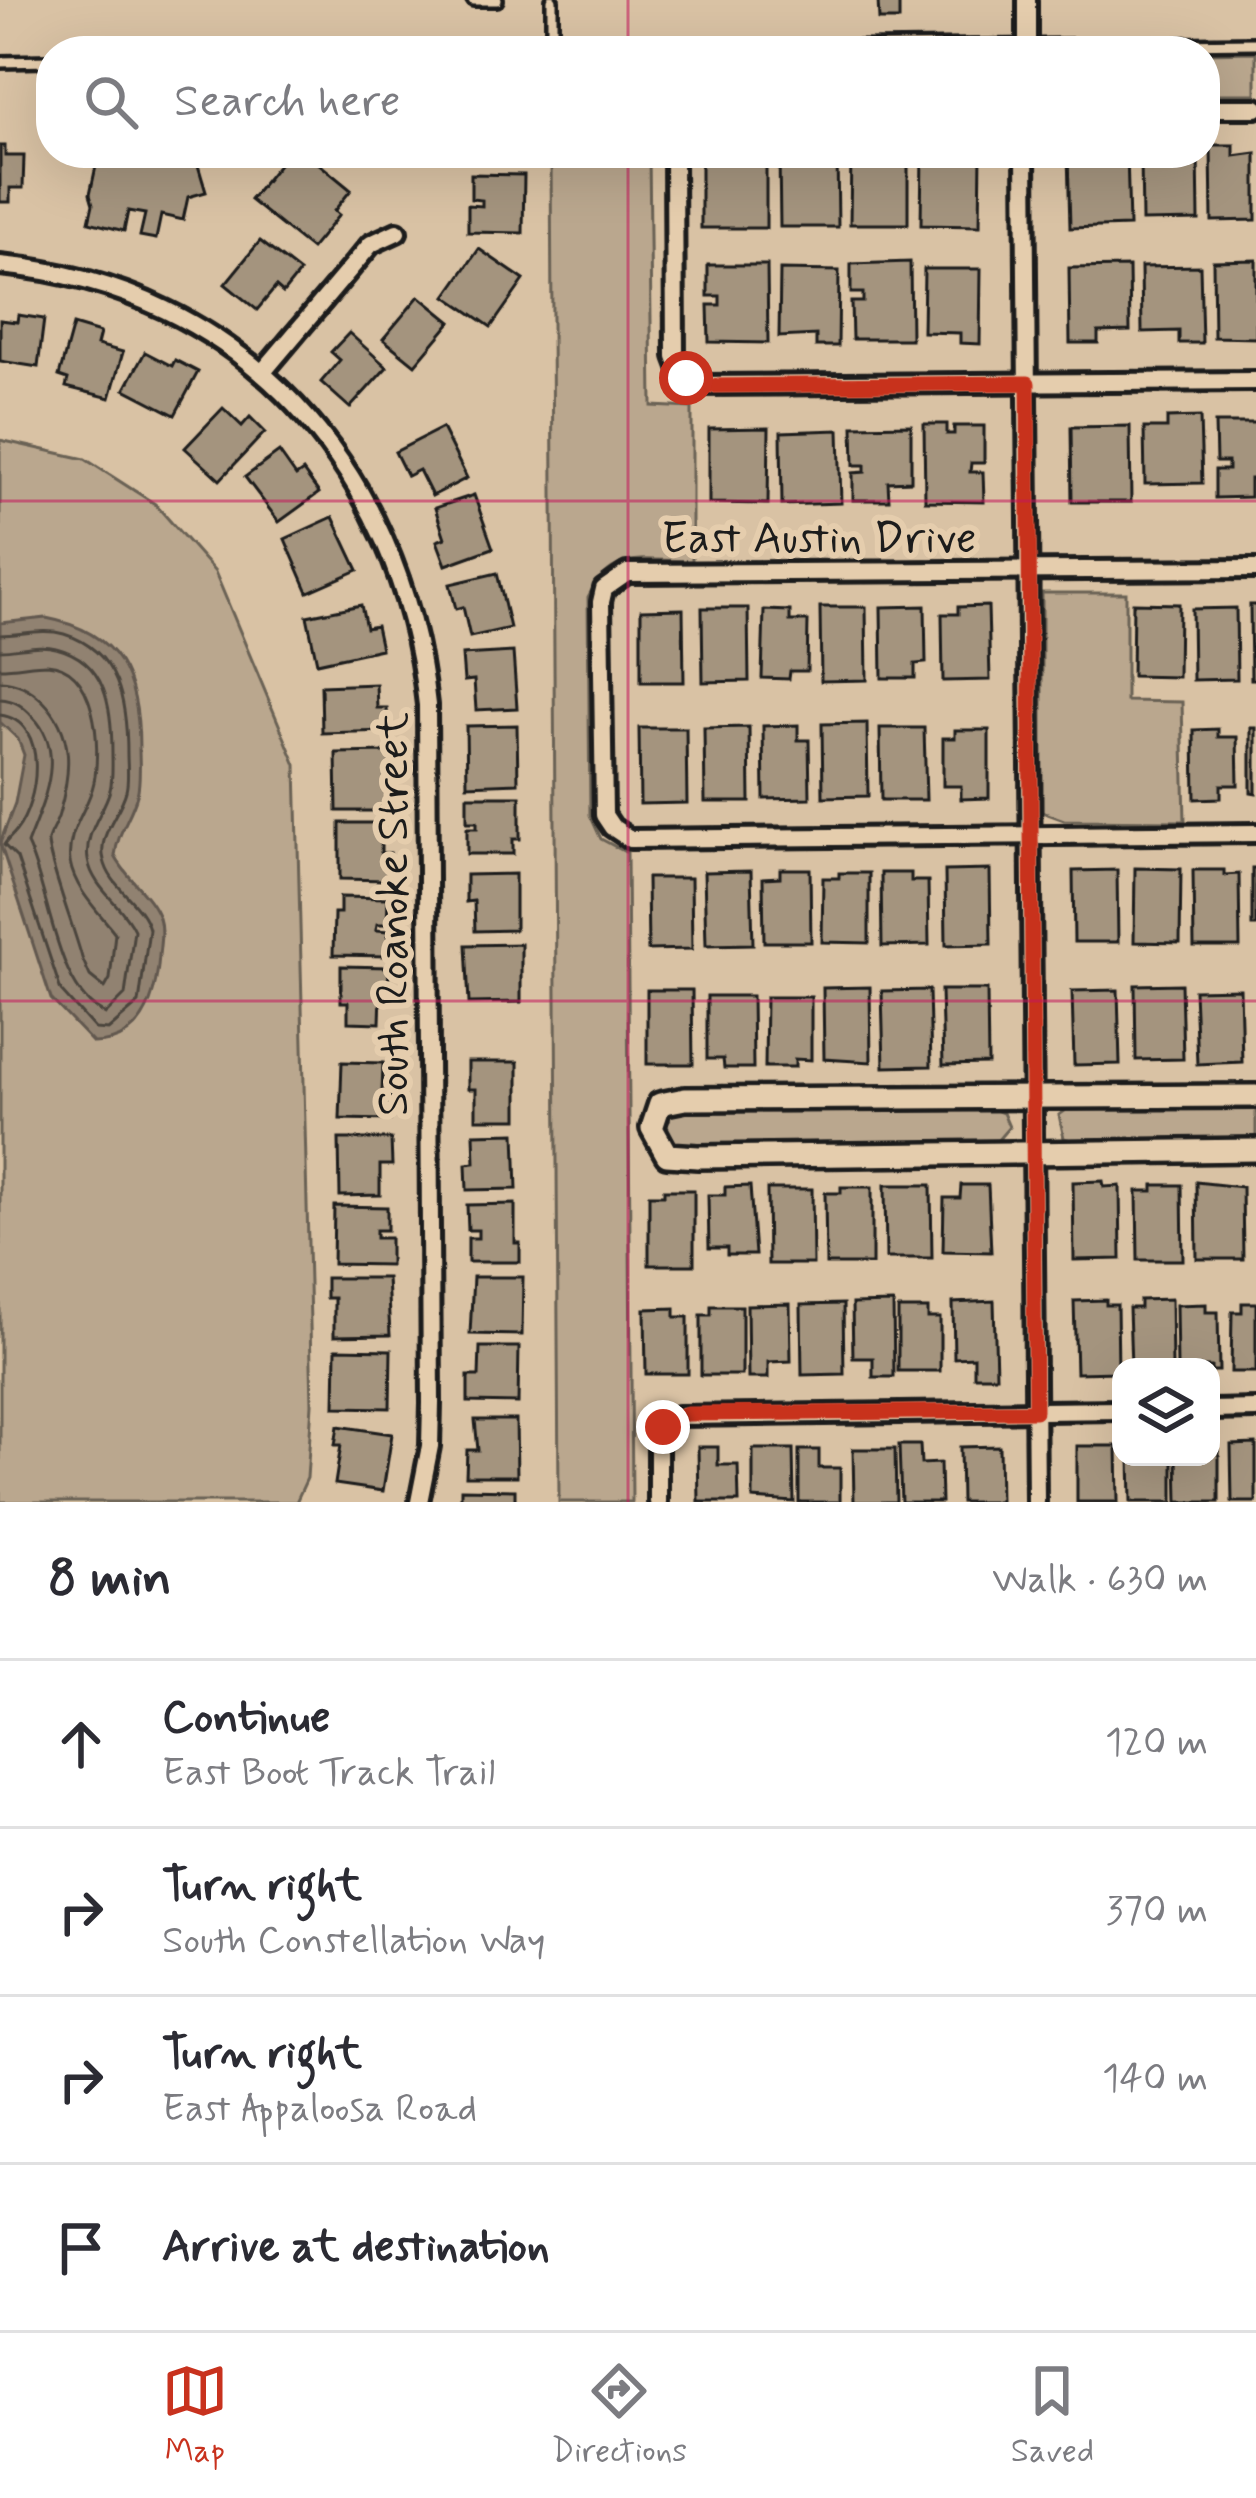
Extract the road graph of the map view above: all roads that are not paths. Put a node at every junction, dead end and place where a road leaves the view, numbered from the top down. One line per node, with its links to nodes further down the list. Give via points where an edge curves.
1 (473, 0): 2 (lane)
2 (497, 0)
3 (551, 0): 5 (lane)
4 (1027, 0): 6 (street)
5 (553, 36)
6 (1027, 36)
7 (1256, 44): 8 (lane)
8 (1220, 45)
9 (36, 61): 10 (lane)
10 (0, 62)
11 (1256, 108): 12 (street)
12 (1220, 109)
13 (674, 168): 19 (street, via 675,356 686,378 709,386)
14 (1025, 168): 19 (street)
15 (398, 232): 17 (street, via 371,244)
16 (0, 265): 17 (street, South Roanoke Street, via 49,270 158,306)
17 (262, 373): 32 (street, South Roanoke Street, via 316,426 357,483 402,579 423,667 430,1446)
18 (1256, 381): 19 (street)
19 (1028, 383): 21 (street)
20 (1256, 569): 21 (street, East Austin Drive)
21 (1029, 571): 23 (street); 23 (street, East Austin Drive, via 627,573 604,589 601,602 604,815 630,839)
22 (1256, 833): 23 (street)
23 (1031, 835): 25 (street)
24 (1256, 1096): 25 (street)
25 (1032, 1097): 27 (street); 27 (street, via 685,1099 660,1104 652,1128 667,1155)
26 (1256, 1150): 27 (street)
27 (1033, 1154): 31 (street)
28 (1256, 1409): 30 (street)
29 (1112, 1410): 31 (street)
30 (1220, 1410)
31 (1035, 1411): 33 (street, via 677,1416 657,1440); 34 (street)
32 (419, 1502)
33 (658, 1502)
34 (1036, 1502)

